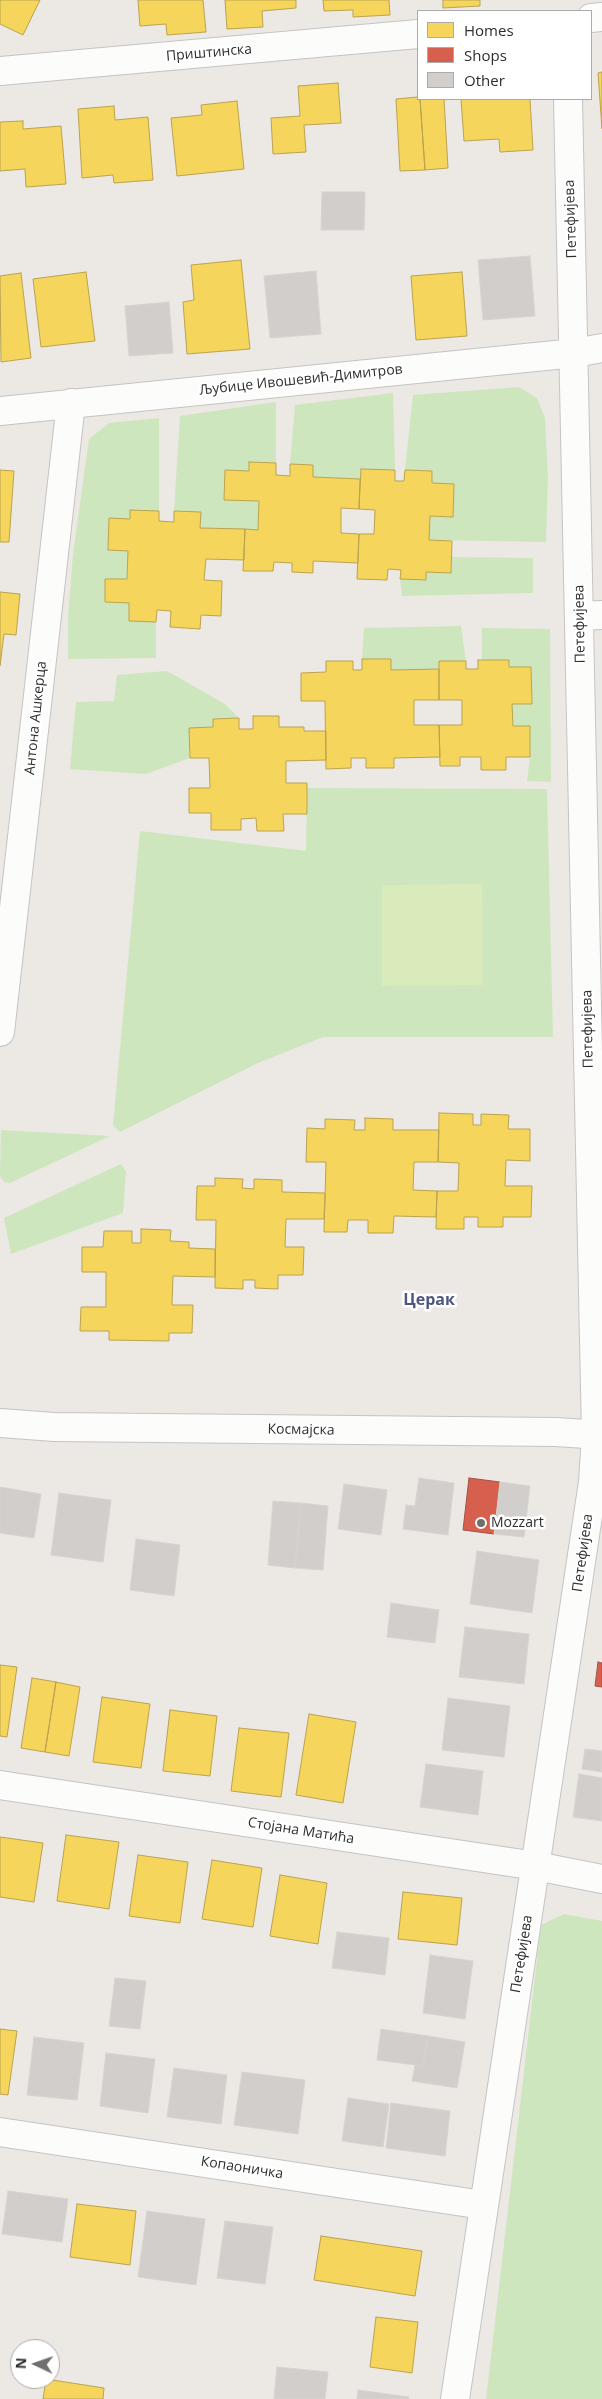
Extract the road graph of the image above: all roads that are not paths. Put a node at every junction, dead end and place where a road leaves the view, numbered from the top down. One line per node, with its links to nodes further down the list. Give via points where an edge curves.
1 (417, 34): 2 (street, Приштинска)
2 (0, 72)
3 (568, 100): 5 (street, Петефијева)
4 (602, 348): 5 (street, Љубице Ивошевић-Димитров)
5 (575, 353): 6 (street, Љубице Ивошевић-Димитров); 8 (street, Петефијева)
6 (71, 403): 7 (street, Љубице Ивошевић-Димитров); 10 (street, Антона Ашкерца)
7 (0, 411)
8 (591, 615): 9 (street, Петефијева)
9 (594, 894): 11 (street, Петефијева)
10 (0, 1032)
11 (597, 1179): 13 (street, Петефијева)
12 (0, 1423): 13 (street, Космајска, via 54,1427)
13 (599, 1435): 15 (street, Петефијева)
14 (0, 1785): 15 (street, Стојана Матића)
15 (536, 1866): 16 (street, Стојана Матића); 18 (street, Петефијева)
16 (602, 1879)
17 (0, 2132): 18 (street, Копаоничка)
18 (484, 2205): 19 (street, Петефијева)
19 (455, 2399)

